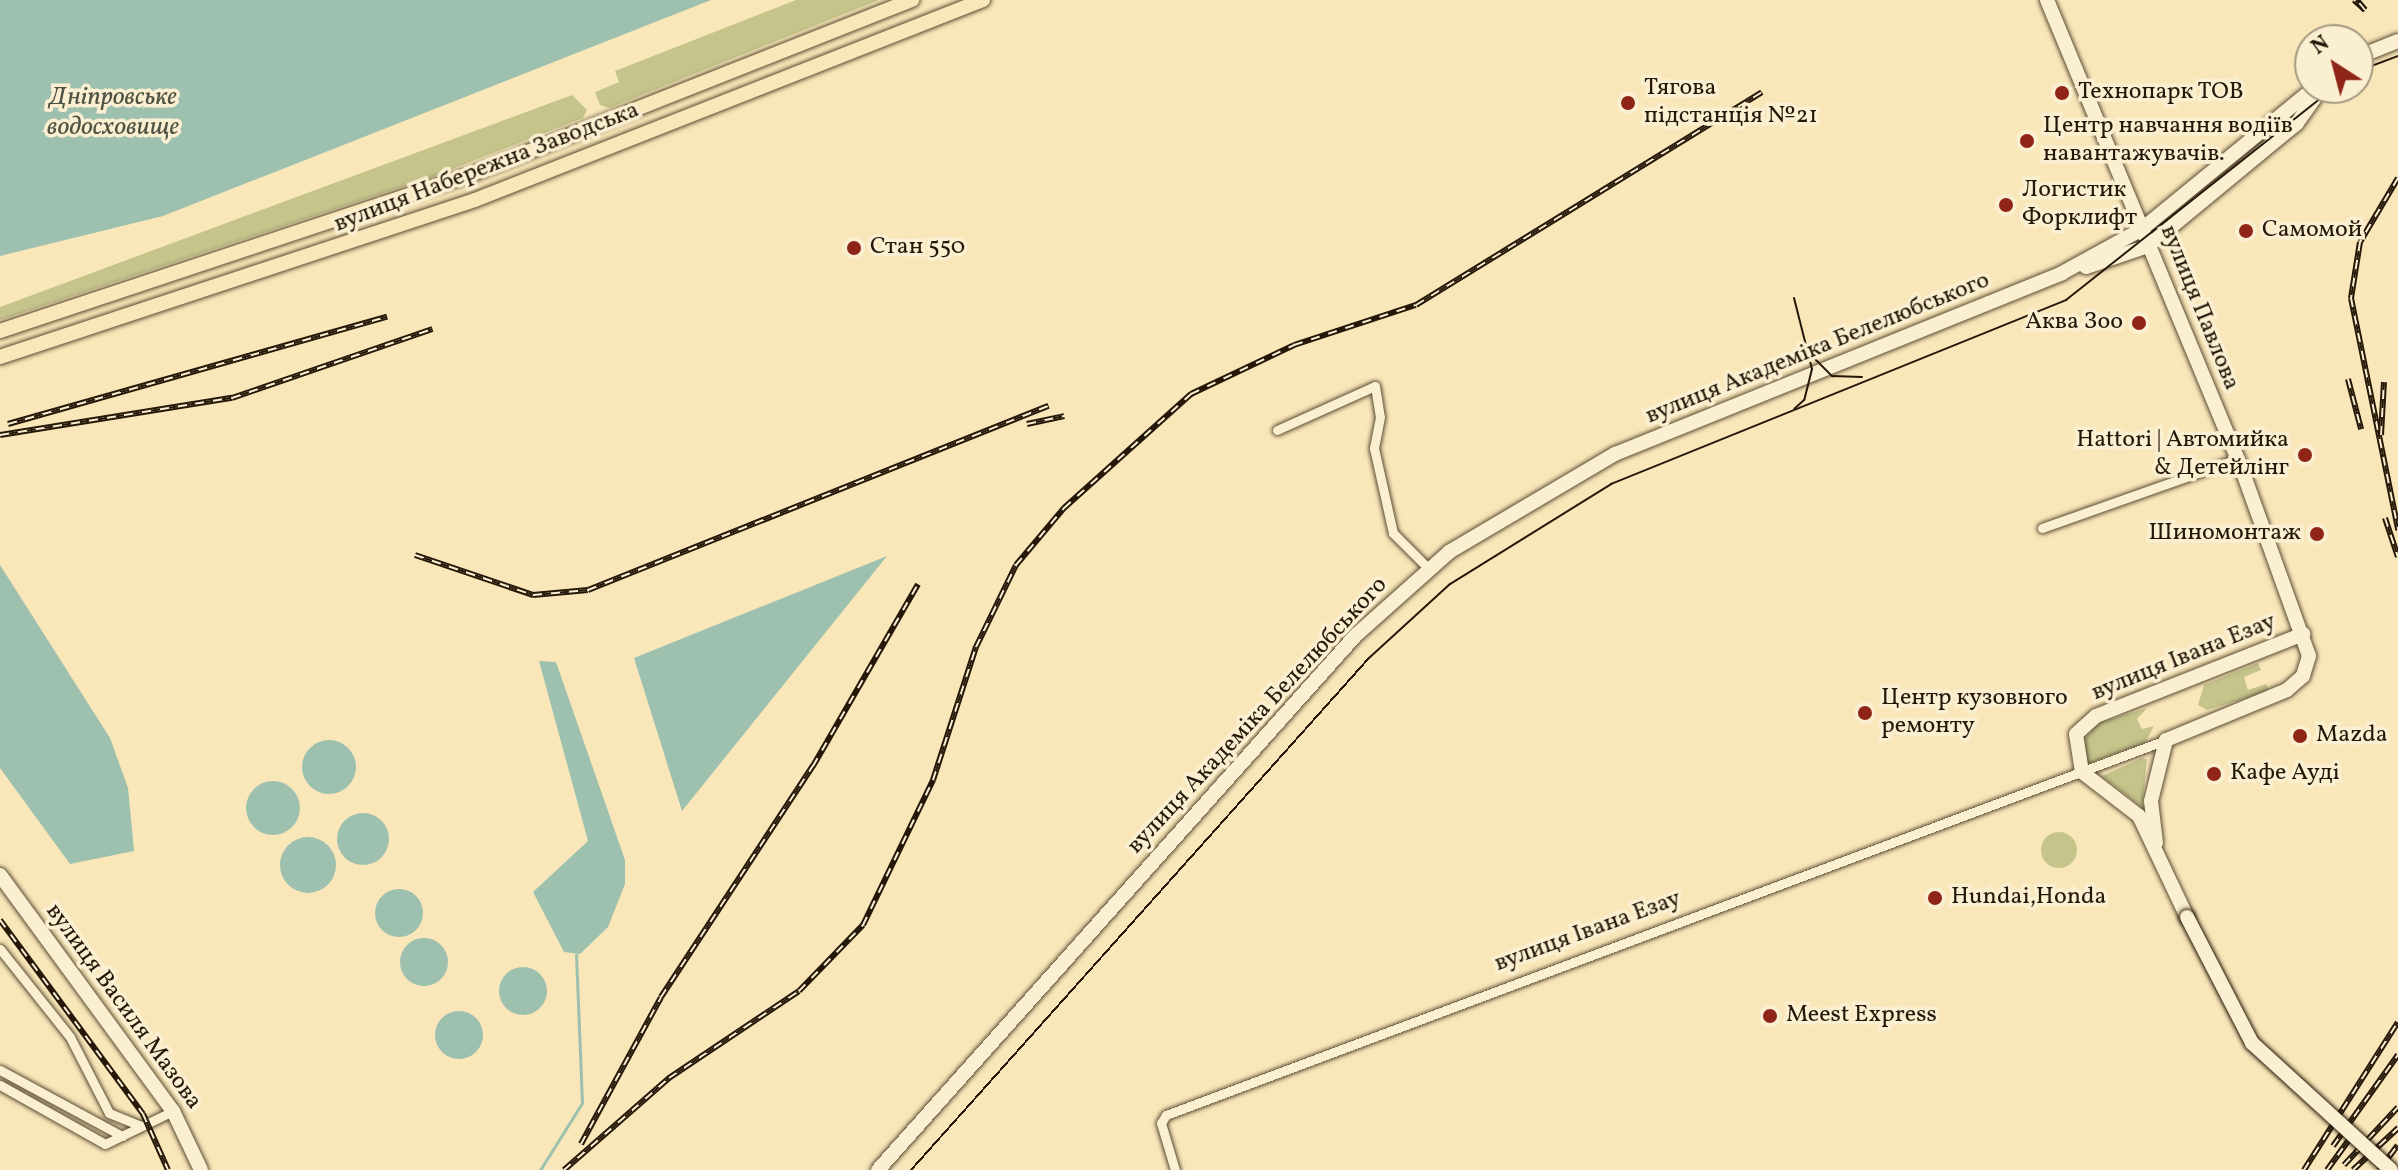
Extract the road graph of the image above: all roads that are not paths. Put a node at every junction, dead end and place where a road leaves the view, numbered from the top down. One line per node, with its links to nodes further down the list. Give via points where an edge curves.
1 (912, 0): 11 (main road, вулиця Набережна Заводська, via 467,176)
2 (983, 0): 12 (main road, вулиця Набережна Заводська, via 475,200)
3 (2047, 0): 8 (street, вулиця Павлова)
4 (2398, 41): 5 (street)
5 (2374, 51)
6 (2294, 104): 8 (street, вулиця Академіка Белелюбського)
7 (2311, 104): 9 (street, вулиця Академіка Белелюбського, via 2297,123)
8 (2142, 229): 9 (street, вулиця Павлова); 10 (street, вулиця Академіка Белелюбського)
9 (2148, 246): 10 (street, вулиця Академіка Белелюбського); 14 (street, вулиця Павлова)
10 (2062, 273): 16 (street, вулиця Академіка Белелюбського, via 1605,458 1499,517)
11 (0, 331)
12 (0, 357)
13 (1277, 430): 16 (street, via 1375,386 1380,417 1374,448 1393,533)
14 (2237, 459): 15 (street); 17 (street, вулиця Павлова)
15 (2042, 528)
16 (1428, 568): 29 (street, вулиця Академіка Белелюбського, via 1356,635)
17 (2303, 634): 18 (street, вулиця Івана Езау, via 2308,666 2296,684); 19 (street, вулиця Івана Езау, via 2086,722 2073,741)
18 (2166, 740): 19 (street, вулиця Івана Езау); 20 (street, via 2151,801)
19 (2082, 772): 20 (street, via 2130,806); 30 (street, вулиця Івана Езау, via 1166,1115 1161,1123)
20 (2156, 843): 31 (street, bridge, via 2187,917 2252,1043)
21 (0, 875): 25 (street, вулиця Василя Мазова)
22 (0, 949): 26 (street, via 70,1037 109,1113)
23 (0, 1070): 27 (street)
24 (0, 1085): 27 (street, via 105,1144)
25 (173, 1111): 26 (street); 28 (street, вулиця Василя Мазова)
26 (141, 1126): 27 (street)
27 (122, 1136)
28 (201, 1170)
29 (878, 1170)
30 (1175, 1170)
31 (2391, 1170)

